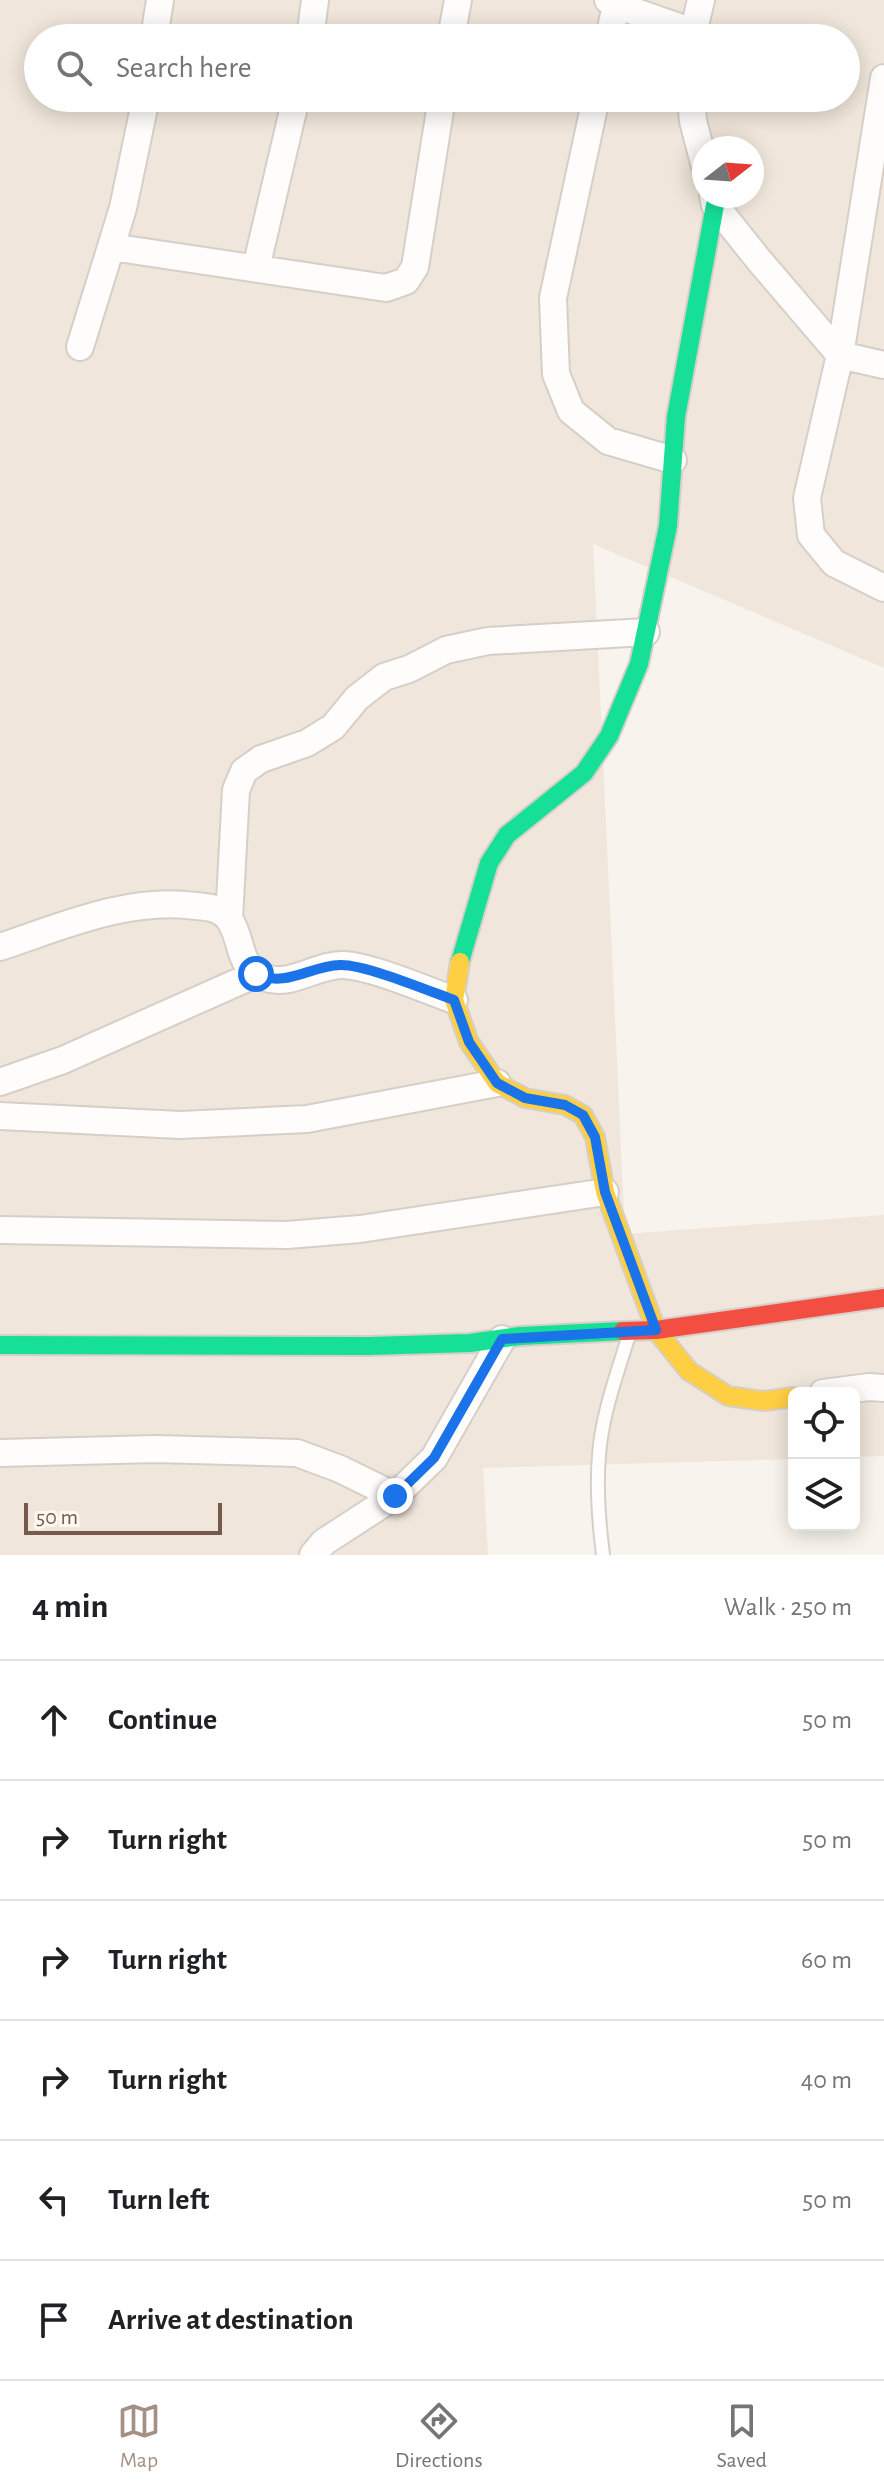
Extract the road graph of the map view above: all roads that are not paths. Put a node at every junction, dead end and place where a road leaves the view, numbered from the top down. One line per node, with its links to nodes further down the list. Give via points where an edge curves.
1 (160, 0): 6 (street)
2 (315, 0): 7 (street)
3 (458, 0): 8 (street)
4 (701, 0): 11 (street)
5 (612, 2): 9 (street); 10 (street)
6 (156, 24)
7 (312, 24)
8 (454, 24)
9 (610, 24)
10 (665, 24)
11 (695, 24)
12 (884, 78): 24 (street)
13 (143, 112): 21 (street)
14 (293, 112): 22 (street)
15 (440, 112): 22 (street, via 415,267 406,281 386,288)
16 (593, 112): 26 (street, via 553,298 556,374 571,411 608,441)
17 (692, 112): 18 (street)
18 (697, 136)
19 (713, 208): 26 (street)
20 (720, 208): 24 (street)
21 (111, 247): 22 (street); 23 (street)
22 (256, 268)
23 (80, 347)
24 (840, 355): 25 (street); 27 (street, via 807,498 811,535 834,563)
25 (884, 365)
26 (673, 460): 28 (street, via 668,526)
27 (884, 588)
28 (646, 632): 29 (street, via 488,641 446,650 384,677 333,727 307,743 261,759 244,771 236,790); 32 (street, via 615,722 584,773 507,835 489,863 456,975)
29 (229, 919): 30 (street, via 214,908 138,905); 31 (street, via 244,963)
30 (0, 947)
31 (256, 974): 32 (street, via 287,980 341,965); 33 (street, via 63,1060)
32 (454, 1000): 34 (street, via 469,1042)
33 (0, 1082)
34 (497, 1083): 35 (street, via 307,1119 180,1125); 36 (street, via 525,1098 565,1105 583,1115 595,1137)
35 (0, 1116)
36 (605, 1192): 37 (street, via 287,1235); 39 (street)
37 (0, 1230)
38 (884, 1298): 39 (street)
39 (656, 1330): 40 (street); 45 (street, via 689,1371 728,1396)
40 (630, 1331): 41 (street); 49 (lane, via 599,1456)
41 (502, 1339): 42 (street, via 369,1346); 47 (street, via 434,1458)
42 (0, 1345)
43 (860, 1388): 44 (street)
44 (884, 1388)
45 (788, 1398)
46 (0, 1453): 47 (street, via 297,1453)
47 (395, 1496): 48 (street, via 324,1542)
48 (313, 1555)
49 (603, 1555)

